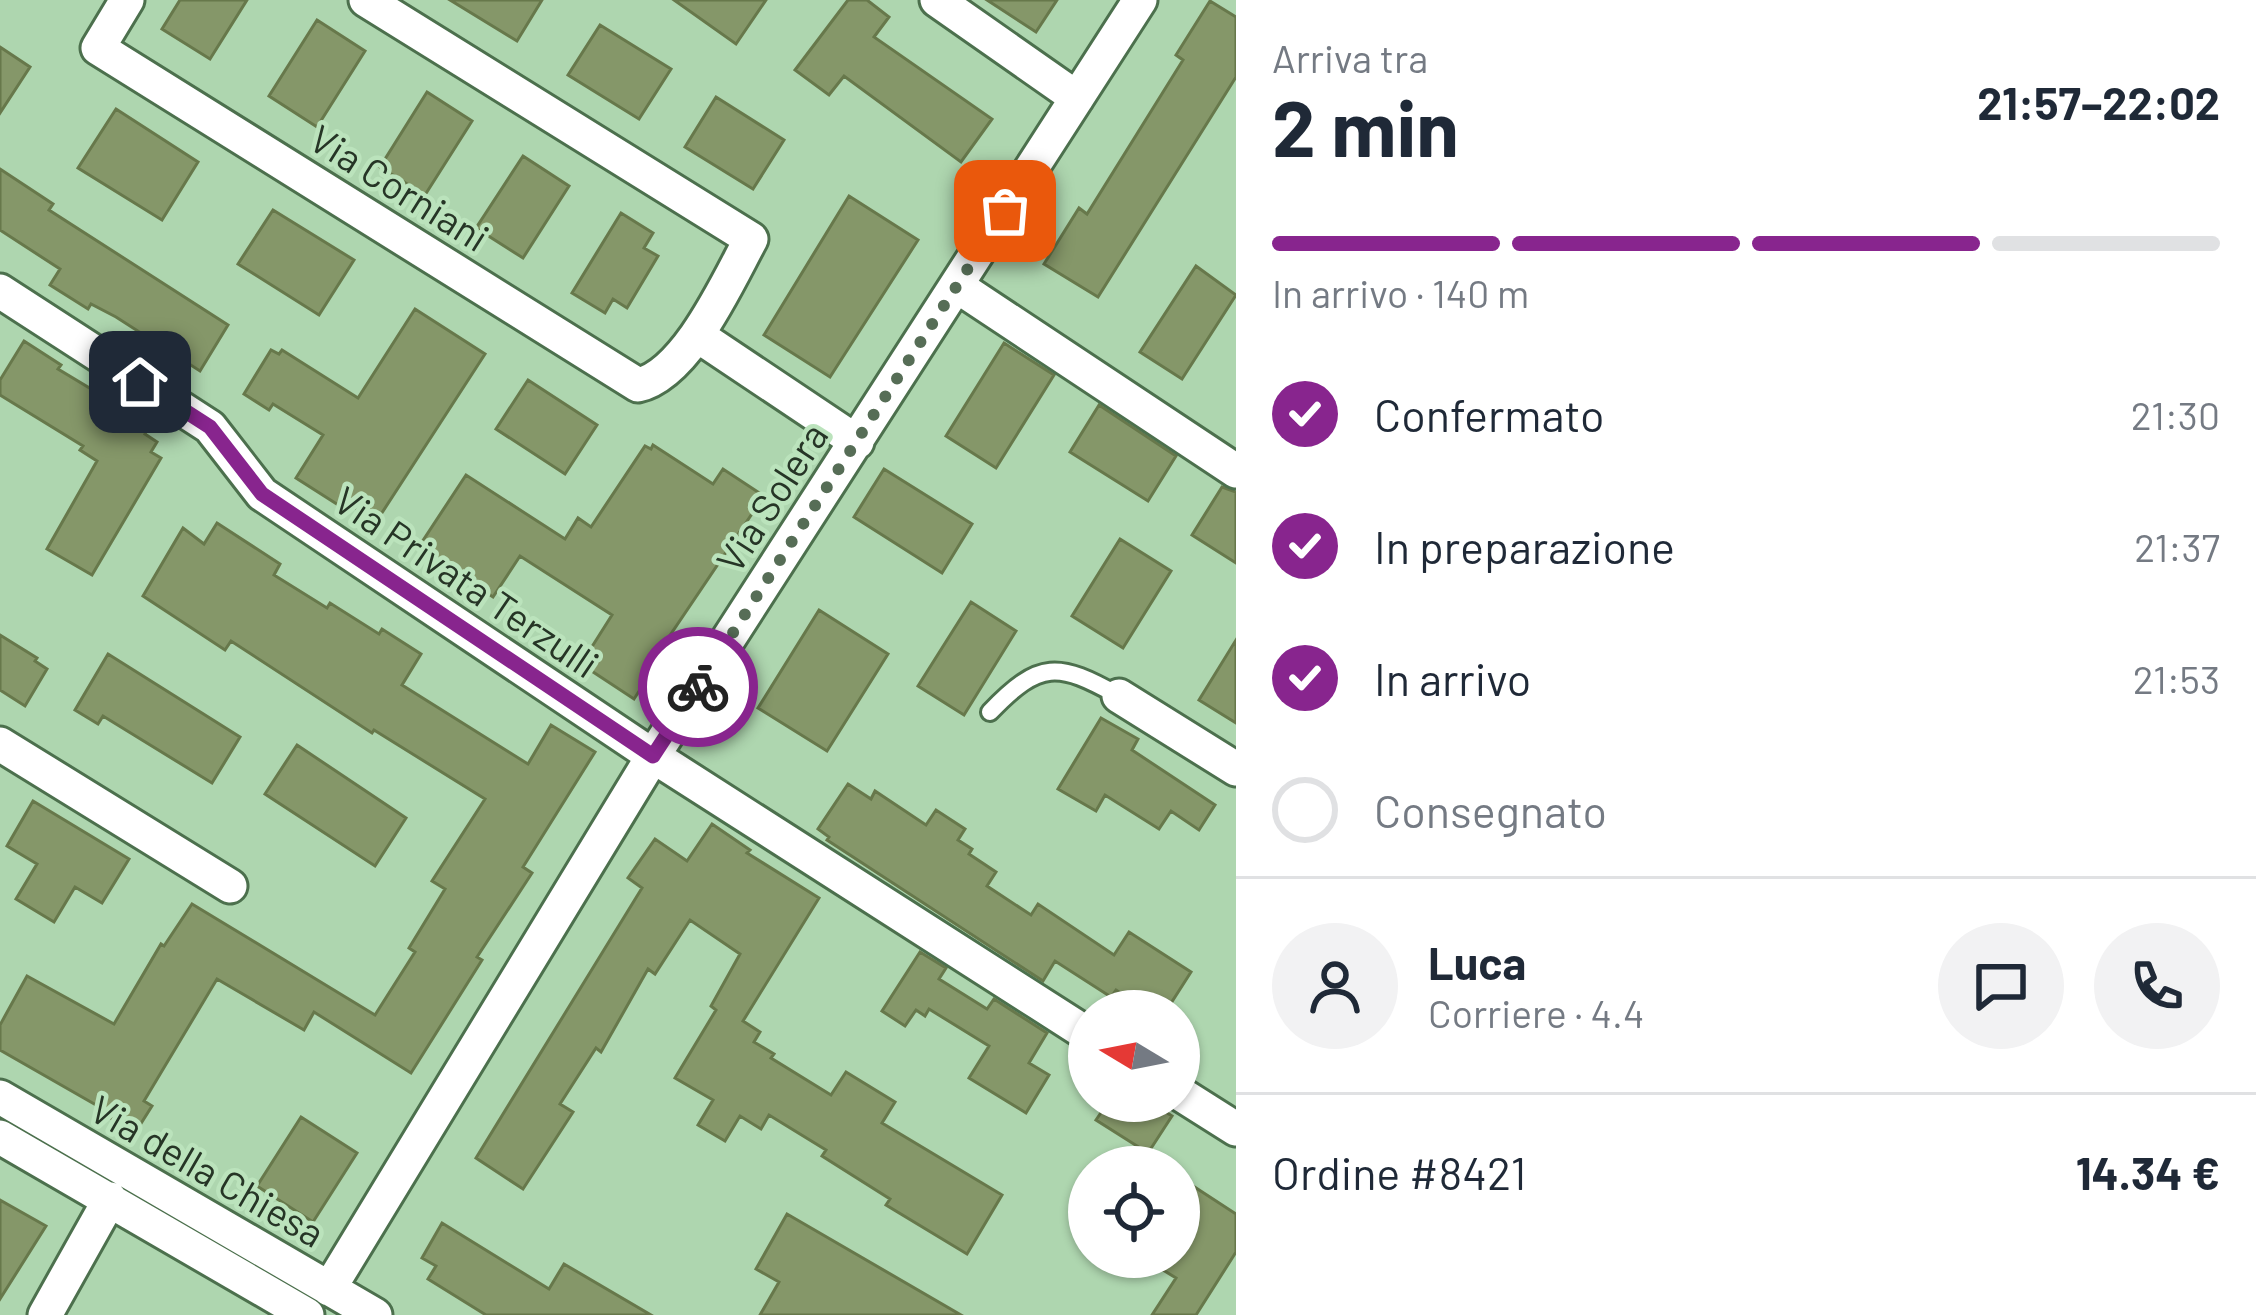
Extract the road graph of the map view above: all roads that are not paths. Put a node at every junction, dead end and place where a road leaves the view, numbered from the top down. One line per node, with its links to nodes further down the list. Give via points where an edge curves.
1 (127, 0): 8 (street, Via Corniani, via 98,48 638,386 653,382)
2 (366, 0): 8 (street, Via Corniani, via 751,239)
3 (937, 0): 5 (street)
4 (1140, 0): 5 (street, Via Solera)
5 (1078, 98): 6 (street, Via Solera)
6 (956, 286): 9 (street, Via Solera); 10 (street)
7 (0, 292): 14 (street, Via Privata Terzulli, via 210,427 262,494)
8 (697, 335): 9 (street)
9 (857, 442): 14 (street, Via Solera)
10 (1236, 470)
11 (1119, 696): 12 (lane, via 1078,673 1049,671 1020,682); 15 (street)
12 (990, 712)
13 (0, 745): 16 (street)
14 (653, 756): 17 (street, Via Privata Terzulli); 23 (street, Via Solera)
15 (1236, 769)
16 (230, 886)
17 (1068, 1022)
18 (0, 1097): 23 (street, Via della Chiesa)
19 (1200, 1106): 20 (street)
20 (1236, 1129)
21 (0, 1137): 22 (street, Via della Chiesa)
22 (110, 1199): 23 (street, Via della Chiesa); 24 (street)
23 (318, 1302): 25 (street, Via della Chiesa)
24 (44, 1315)
25 (375, 1315)

